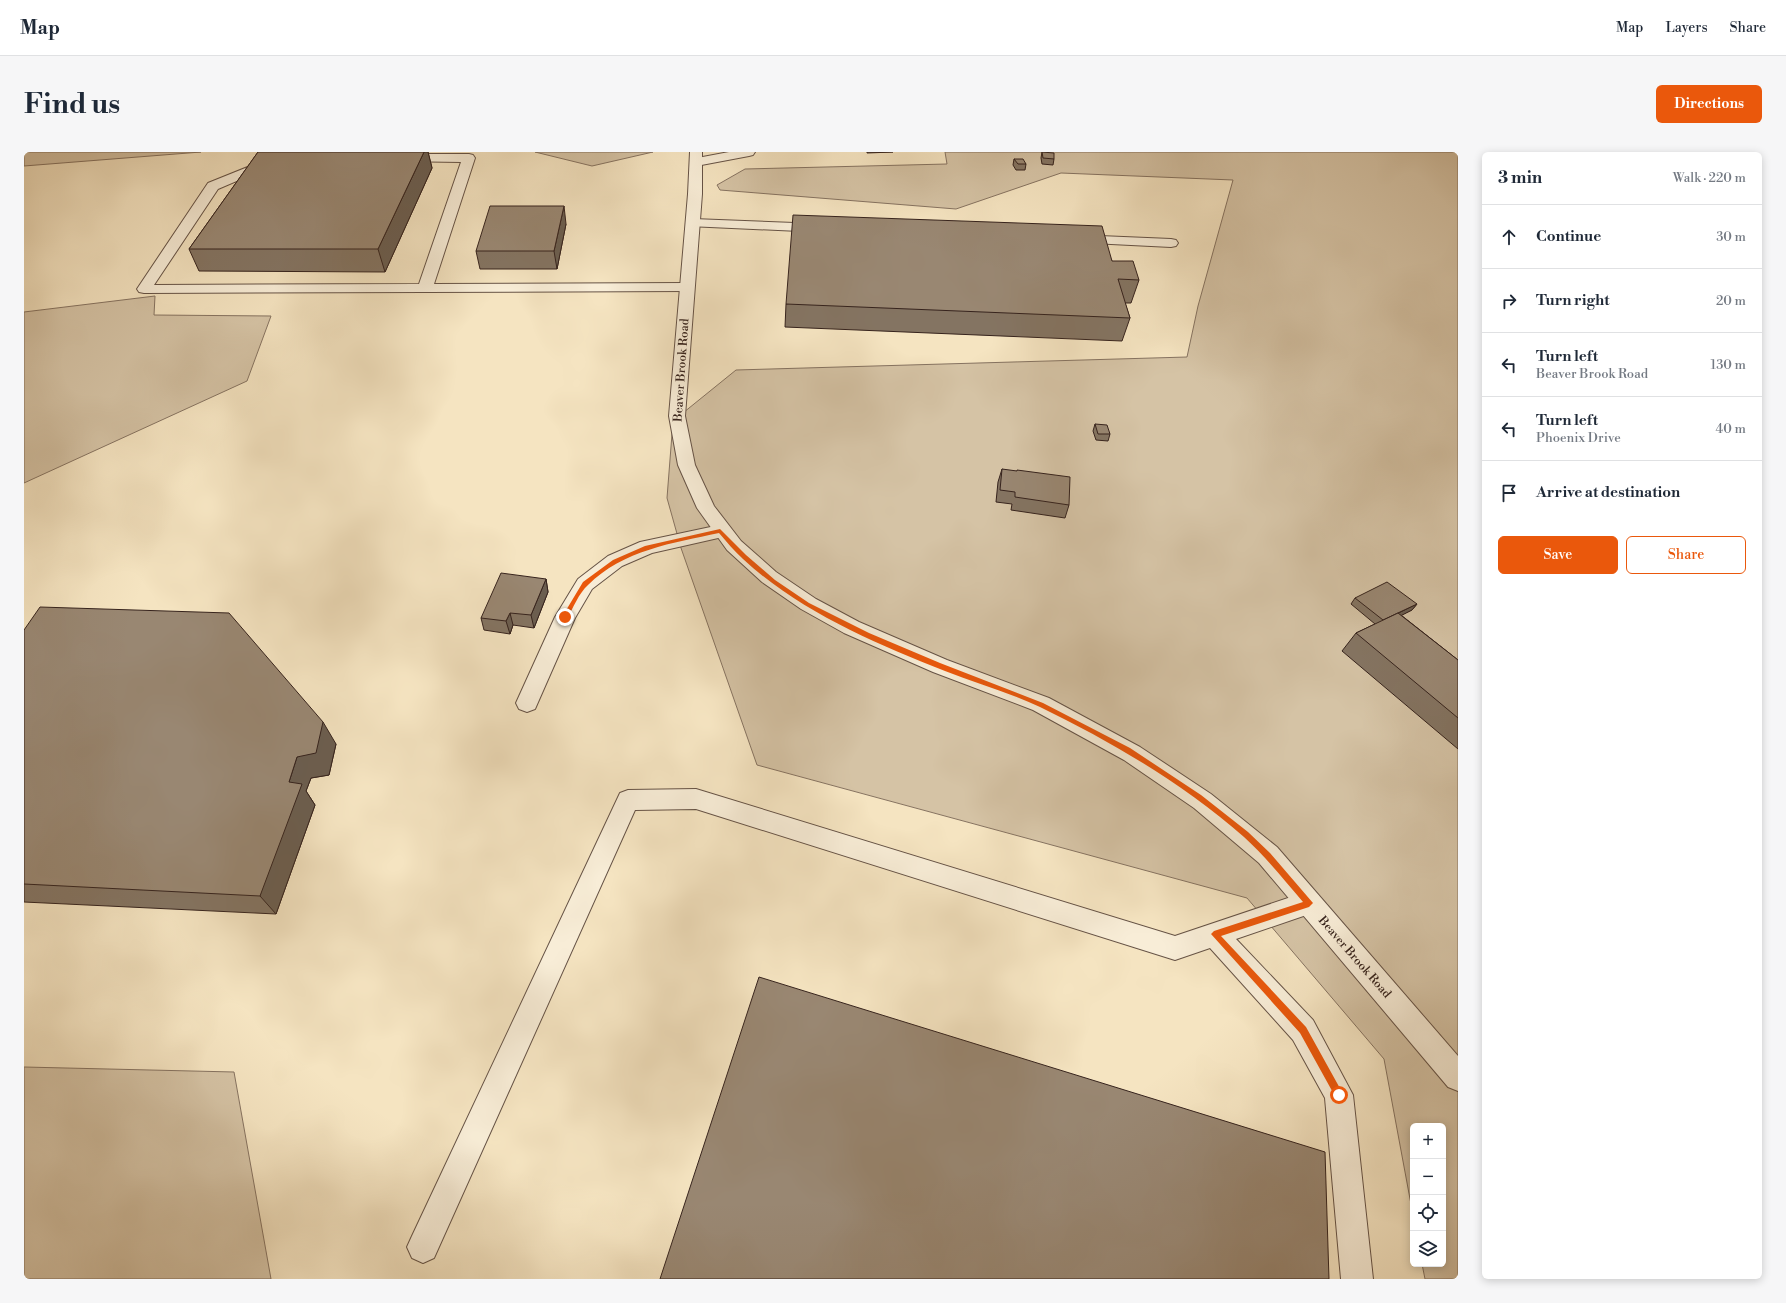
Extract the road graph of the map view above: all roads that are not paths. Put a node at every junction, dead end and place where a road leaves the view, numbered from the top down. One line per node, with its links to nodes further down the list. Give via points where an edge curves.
1 (749, 152): 2 (street)
2 (696, 157): 5 (street, Beaver Brook Road)
3 (280, 158): 10 (street, via 213,186 144,289)
4 (382, 158): 10 (street, via 469,158)
5 (693, 224): 6 (street); 9 (street, Beaver Brook Road)
6 (832, 229)
7 (1060, 238): 8 (street)
8 (1171, 243)
9 (687, 287): 10 (street); 11 (street, Beaver Brook Road, via 677,416 678,440 689,479 702,505)
10 (425, 288)
11 (720, 531): 12 (street, via 647,547 615,561 585,584 565,617); 13 (street, Beaver Brook Road, via 744,557 807,604 930,662 1041,705 1128,750 1199,797 1246,834 1268,855)
12 (527, 703)
13 (1309, 903): 14 (street); 15 (street, Beaver Brook Road)
14 (1214, 934): 16 (street, via 1175,948 696,799 628,800); 17 (street, via 1303,1030 1339,1095)
15 (1458, 1077)
16 (424, 1247)
17 (1357, 1279)

